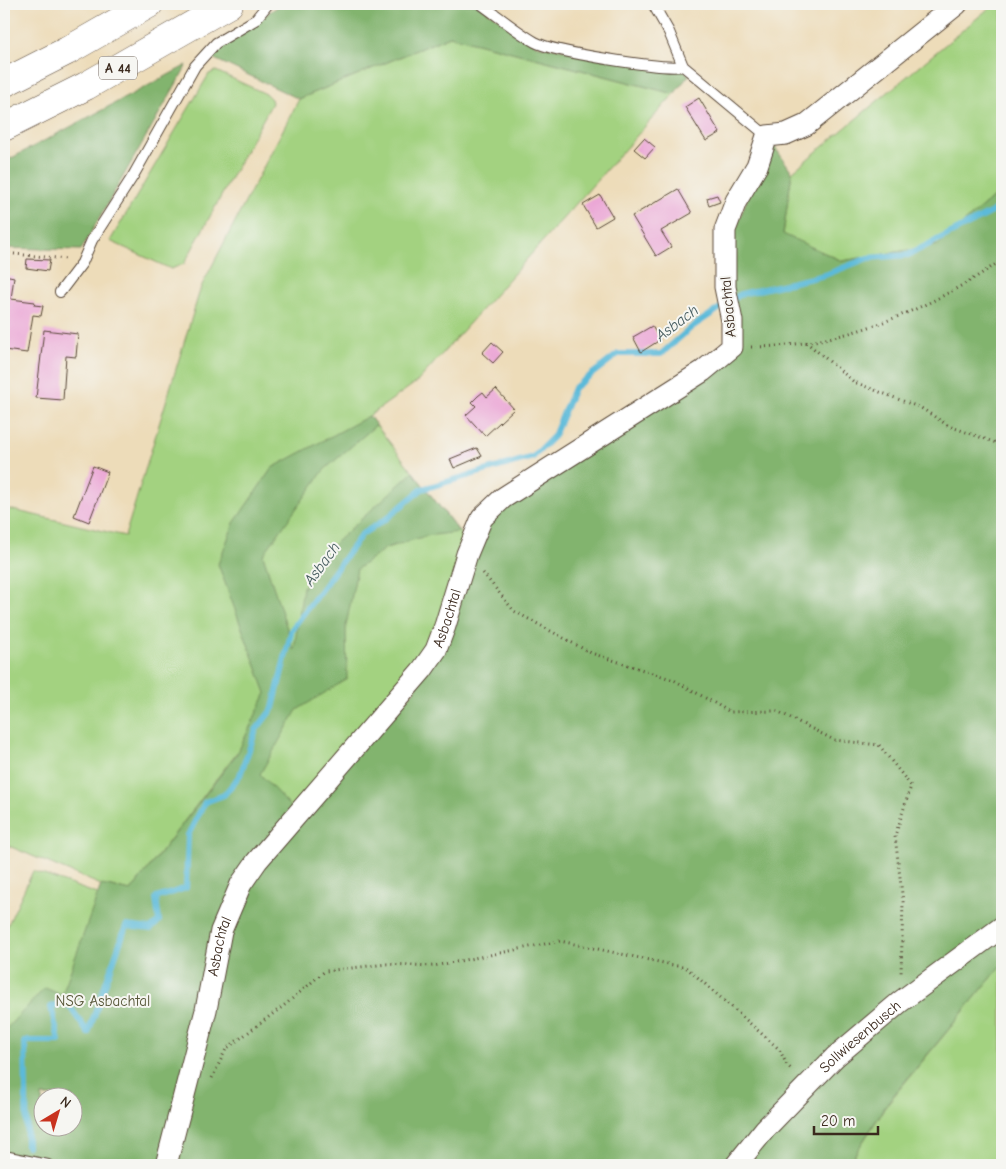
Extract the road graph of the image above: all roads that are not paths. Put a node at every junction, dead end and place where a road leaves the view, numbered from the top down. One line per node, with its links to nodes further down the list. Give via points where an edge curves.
1 (149, 4): 8 (highway, A 44)
2 (230, 4): 9 (highway, A 44, via 86,86)
3 (268, 4): 11 (lane, via 255,20 216,43 195,66 133,176 92,240 82,263)
4 (481, 4): 7 (lane, via 535,42 557,50)
5 (653, 4): 7 (lane)
6 (957, 4): 10 (street, via 806,125 786,134)
7 (683, 66): 10 (lane)
8 (4, 83)
9 (4, 127)
10 (767, 136): 15 (street, Asbachtal, via 757,166 736,201 725,230 725,288 732,321 732,347 703,370 503,498 482,518 436,650 256,861 237,892 221,932 206,1010)
11 (60, 292)
12 (1002, 927): 16 (street, Sollwiesenbusch, via 900,1002 835,1057 765,1129)
13 (4, 1156): 14 (lane)
14 (48, 1165)
15 (166, 1165)
16 (736, 1165)

